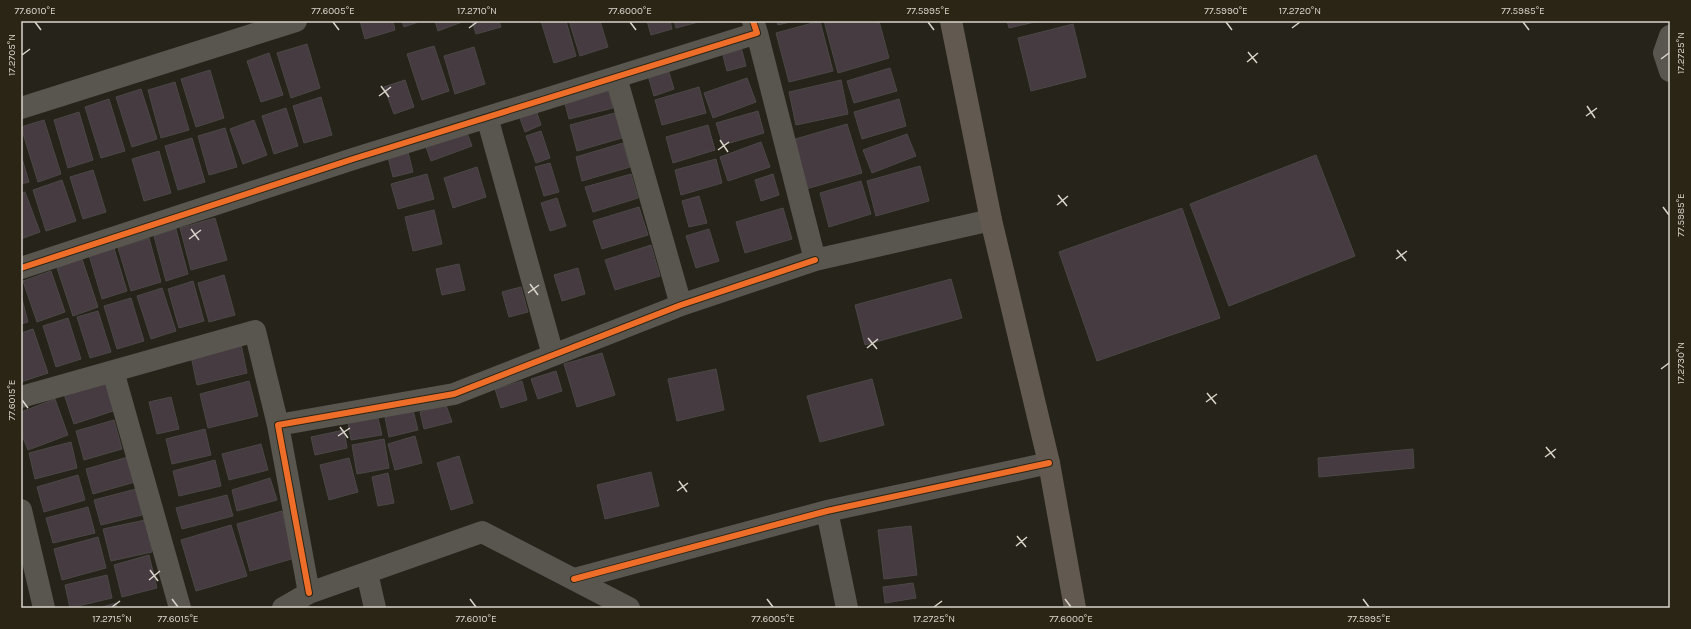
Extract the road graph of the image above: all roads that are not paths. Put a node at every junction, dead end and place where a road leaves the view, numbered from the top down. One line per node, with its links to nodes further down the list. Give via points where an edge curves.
1 (296, 21): 7 (street)
2 (951, 21): 9 (main road)
3 (755, 27): 6 (street); 10 (street)
4 (1670, 36): 5 (street, via 1664,52)
5 (1670, 71)
6 (616, 77): 8 (street); 12 (street)
7 (21, 108)
8 (486, 117): 11 (street); 13 (street)
9 (991, 220): 10 (street); 17 (main road)
10 (815, 260): 12 (street)
11 (21, 268)
12 (681, 305): 13 (street)
13 (553, 355): 16 (street, via 454,394)
14 (113, 371): 15 (street); 16 (street, via 255,331); 24 (street)
15 (21, 397)
16 (278, 425): 22 (street)
17 (1049, 463): 19 (street); 29 (main road)
18 (21, 510): 23 (street)
19 (827, 511): 21 (street); 28 (street)
20 (367, 573): 21 (street, via 482,532); 22 (street); 26 (street)
21 (574, 579): 27 (street)
22 (309, 593): 25 (street)
23 (44, 608)
24 (180, 608)
25 (283, 608)
26 (375, 608)
27 (629, 608)
28 (847, 608)
29 (1075, 608)

